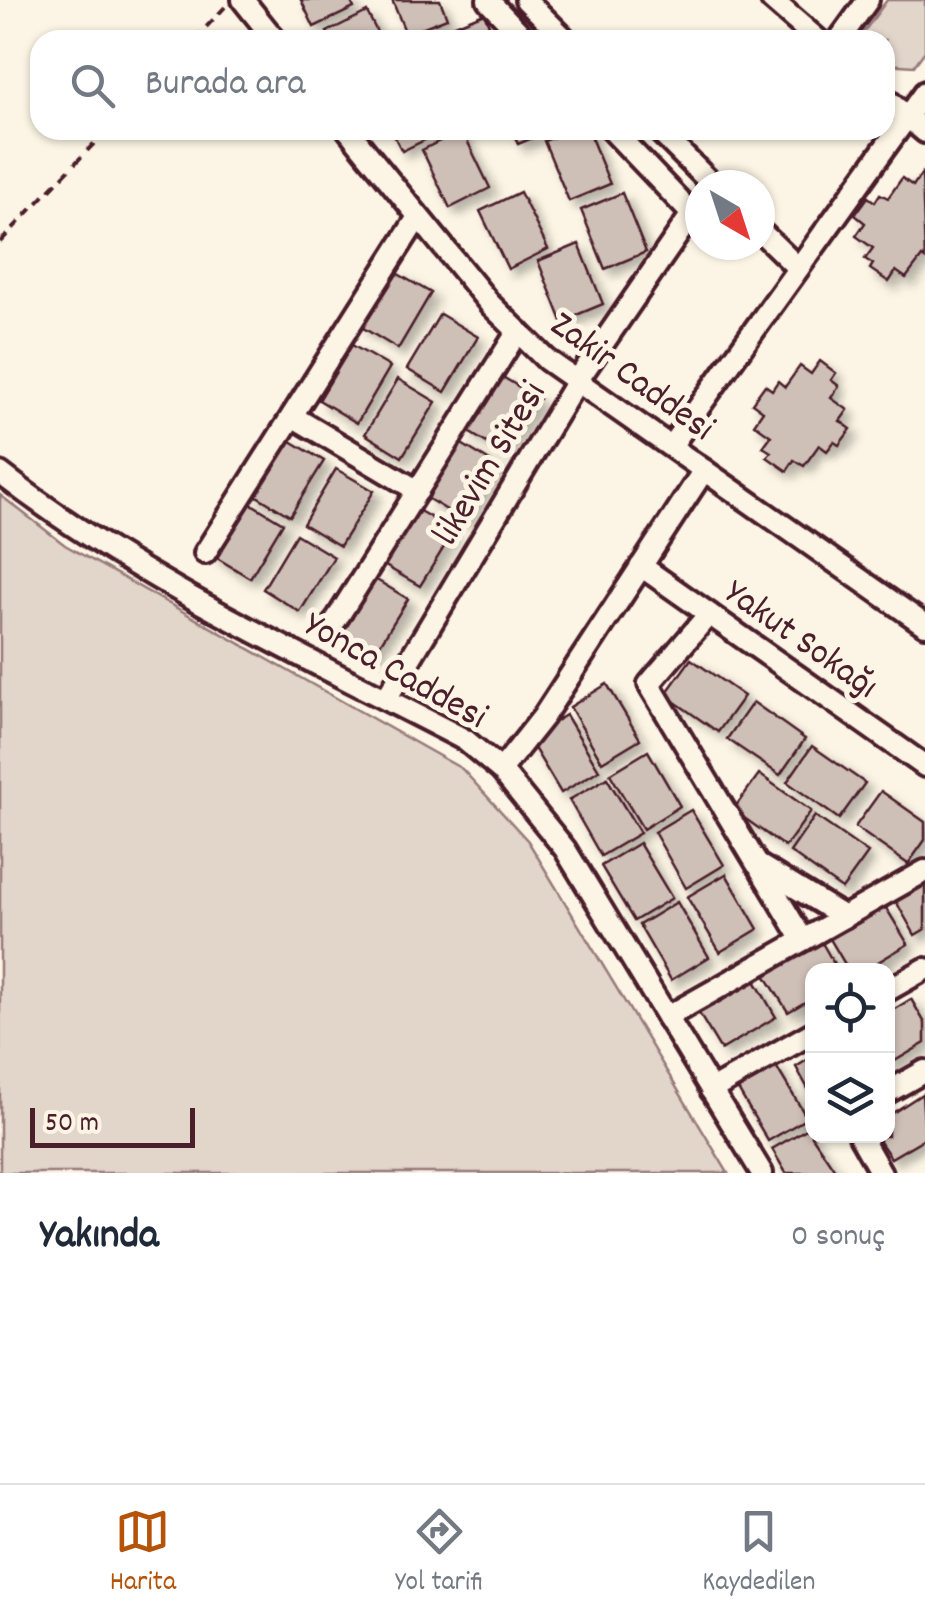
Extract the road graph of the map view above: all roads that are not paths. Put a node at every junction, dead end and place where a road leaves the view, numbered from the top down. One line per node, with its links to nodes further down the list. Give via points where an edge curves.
1 (243, 0): 6 (street)
2 (488, 0): 7 (street)
3 (526, 0): 8 (street)
4 (772, 0): 9 (street)
5 (866, 1): 10 (street)
6 (267, 30)
7 (516, 30)
8 (556, 30)
9 (806, 30)
10 (846, 30)
11 (925, 92): 13 (street)
12 (895, 107): 13 (street)
13 (907, 117): 14 (street); 15 (street)
14 (925, 132)
15 (895, 134)
16 (356, 140): 21 (street, Zakir Caddesi)
17 (622, 140): 25 (street, likevim Sitesi, via 692,214)
18 (668, 140): 20 (street)
19 (890, 140): 23 (street)
20 (699, 170)
21 (418, 216): 24 (street, Zakir Caddesi); 26 (street)
22 (775, 246): 23 (street)
23 (798, 268): 27 (street)
24 (518, 332): 25 (street, Zakir Caddesi); 30 (street, likevim Sitesi)
25 (577, 381): 27 (street, Zakir Caddesi); 36 (street, likevim Sitesi)
26 (292, 416): 30 (street); 31 (street)
27 (670, 446): 28 (street, Zakir Caddesi)
28 (704, 470): 32 (street); 35 (street, Zakir Caddesi)
29 (0, 473): 36 (street, Yonca Caddesi, via 191,596)
30 (418, 490): 34 (street, likevim Sitesi)
31 (205, 553)
32 (642, 566): 33 (street, Yakut Sokağı); 38 (street)
33 (709, 614): 37 (street, Yakut Sokağı); 39 (street, via 649,684)
34 (336, 620)
35 (925, 625)
36 (386, 699): 38 (street, Yonca Caddesi, via 464,740)
37 (925, 766)
38 (501, 770): 45 (street, Yonca Caddesi, via 565,849)
39 (757, 864): 41 (street); 42 (street)
40 (925, 871): 41 (street)
41 (844, 917): 42 (street)
42 (803, 940): 45 (street)
43 (925, 969): 44 (street)
44 (895, 986)
45 (667, 1017): 49 (street, Yonca Caddesi)
46 (805, 1036): 49 (street)
47 (925, 1071): 48 (street)
48 (895, 1088)
49 (711, 1090): 51 (street, Yonca Caddesi)
50 (864, 1143): 52 (street)
51 (762, 1173)
52 (881, 1173)

